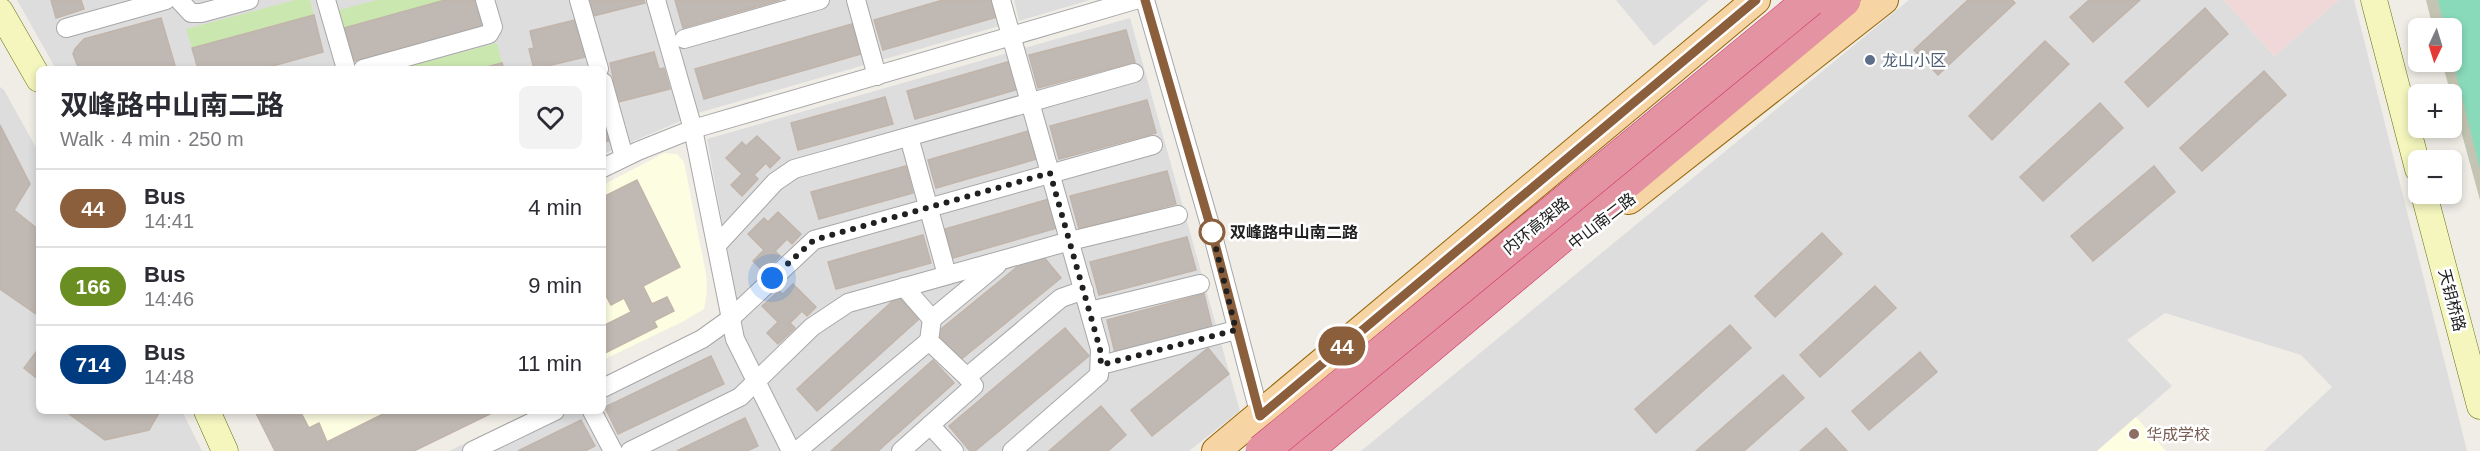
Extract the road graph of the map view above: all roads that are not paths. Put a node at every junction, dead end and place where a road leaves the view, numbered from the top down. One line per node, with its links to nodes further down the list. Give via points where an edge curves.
1 (166, 0): 19 (street)
2 (179, 0): 3 (street, via 191,13)
3 (249, 0)
4 (485, 0): 23 (street, via 493,27 489,34)
5 (579, 0): 24 (street)
6 (656, 0): 30 (street)
7 (820, 0): 21 (street)
8 (856, 0): 27 (street)
9 (1001, 0): 20 (street)
10 (1135, 0): 20 (street)
11 (1145, 0): 50 (street)
12 (1756, 0): 60 (main road)
13 (1810, 0): 71 (highway, 内环高架路, bridge)
14 (1844, 0): 73 (highway, 内环高架路)
15 (1884, 0): 74 (main road, 中山南二路, via 1484,313)
16 (2374, 0): 33 (street)
17 (331, 1): 22 (street)
18 (0, 11): 26 (street)
19 (66, 28)
20 (1012, 37): 27 (street); 29 (street)
21 (684, 39)
22 (345, 66)
23 (374, 66)
24 (598, 66)
25 (1134, 73): 29 (street)
26 (36, 74)
27 (877, 75): 30 (street)
28 (606, 93): 34 (street)
29 (1030, 102): 31 (street); 36 (street)
30 (693, 129): 34 (street); 41 (street)
31 (909, 137): 38 (street); 41 (street, via 794,169 775,182)
32 (1153, 145): 36 (street)
33 (2413, 150)
34 (624, 157): 35 (street)
35 (606, 166)
36 (1050, 173): 38 (street); 40 (street)
37 (2427, 204): 56 (street, 天钥桥路)
38 (929, 207): 43 (street); 48 (street, via 814,240)
39 (1178, 215): 40 (street)
40 (1070, 241): 42 (street); 46 (street)
41 (717, 245): 48 (street)
42 (1002, 260): 43 (street); 49 (street)
43 (947, 275): 45 (street)
44 (1200, 284): 47 (street)
45 (904, 287): 49 (street); 54 (street, via 848,303 832,312)
46 (1084, 290): 47 (street); 53 (street, via 1061,298)
47 (1090, 311): 52 (street)
48 (730, 319): 54 (street, via 735,339); 55 (street, via 687,348)
49 (932, 319): 51 (street)
50 (1236, 330): 52 (street); 60 (street)
51 (929, 341): 53 (street); 62 (street)
52 (1101, 365): 69 (street, via 1099,375)
53 (966, 377): 61 (street, via 974,386)
54 (756, 382): 62 (street); 66 (street, via 740,397)
55 (606, 387)
56 (2480, 406)
57 (208, 414): 64 (street)
58 (549, 414): 63 (street)
59 (594, 414): 65 (street)
60 (1260, 416): 70 (main road); 72 (street)
61 (930, 425): 67 (street); 68 (street)
62 (787, 449)
63 (476, 450)
64 (225, 451)
65 (614, 451)
66 (630, 451)
67 (901, 451)
68 (954, 451)
69 (1012, 451)
70 (1216, 451)
71 (1262, 451)
72 (1282, 451)
73 (1305, 451)
74 (1328, 451)

